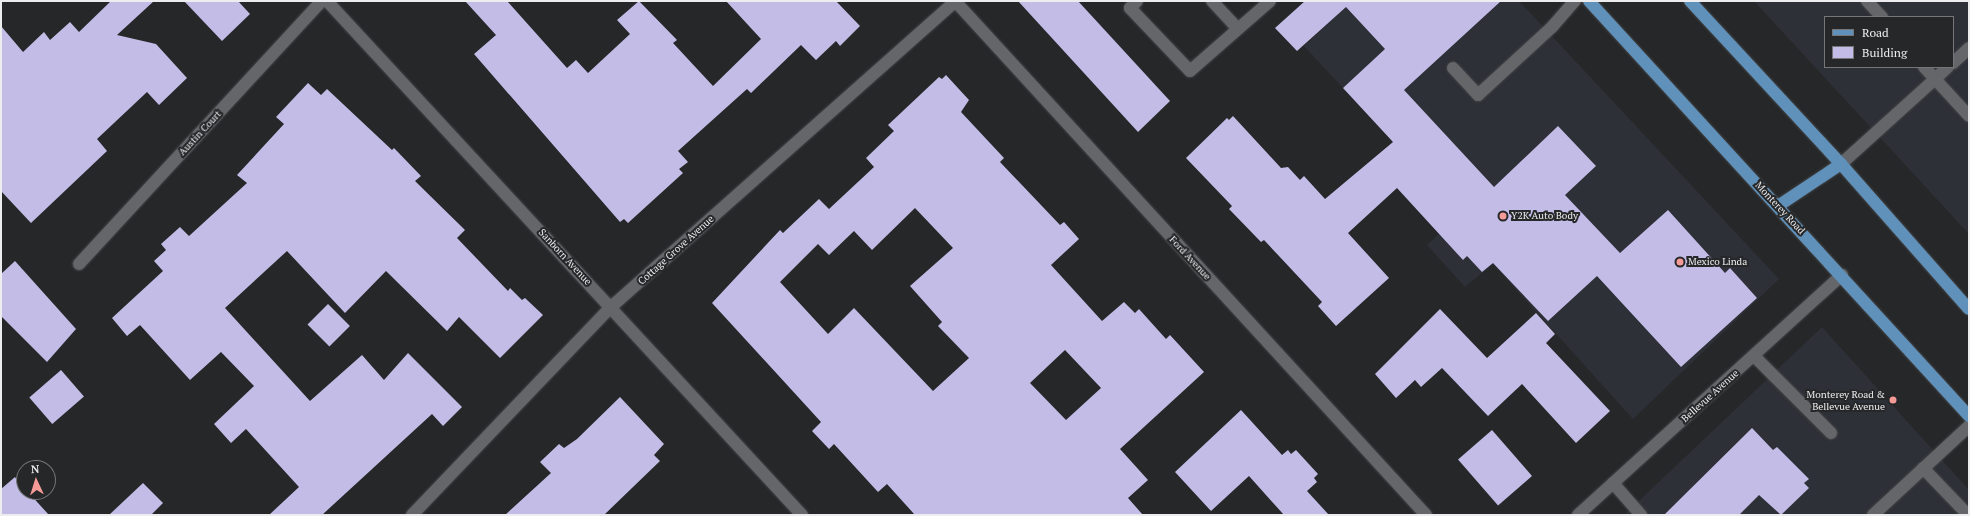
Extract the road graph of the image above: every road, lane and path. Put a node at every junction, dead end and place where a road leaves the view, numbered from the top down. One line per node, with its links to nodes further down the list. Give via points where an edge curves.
1 (322, 1): 22 (street, Austin Court)
2 (327, 1): 24 (street, Sanborn Avenue)
3 (955, 1): 24 (street, Cottage Grove Avenue); 34 (street, Ford Avenue)
4 (1137, 1): 12 (street, via 1130,8 1190,71)
5 (1212, 1): 12 (street)
6 (1270, 1): 12 (street)
7 (1574, 1): 15 (street, via 1552,27 1478,95)
8 (1589, 1): 21 (main road, Monterey Road)
9 (1690, 1): 20 (main road)
10 (1868, 1): 11 (street)
11 (1881, 16)
12 (1237, 28)
13 (1969, 48): 14 (street)
14 (1954, 62)
15 (1453, 68)
16 (1925, 68): 18 (street)
17 (1947, 68): 18 (street)
18 (1935, 79): 19 (street); 20 (street)
19 (1967, 109)
20 (1841, 164): 21 (main road); 25 (main road)
21 (1778, 206): 23 (main road, Monterey Road)
22 (79, 264)
23 (1842, 275): 26 (street, Bellevue Avenue); 27 (main road, Monterey Road)
24 (612, 307): 32 (street, Cottage Grove Avenue); 33 (street, Sanborn Avenue)
25 (1969, 309)
26 (1754, 356): 29 (street); 31 (street, Bellevue Avenue)
27 (1969, 416)
28 (1969, 426): 30 (street)
29 (1831, 433)
30 (1923, 468): 37 (street); 38 (street)
31 (1613, 483): 35 (street, Bellevue Avenue); 36 (street)
32 (412, 515)
33 (802, 515)
34 (1426, 515)
35 (1578, 515)
36 (1641, 515)
37 (1873, 515)
38 (1968, 515)

